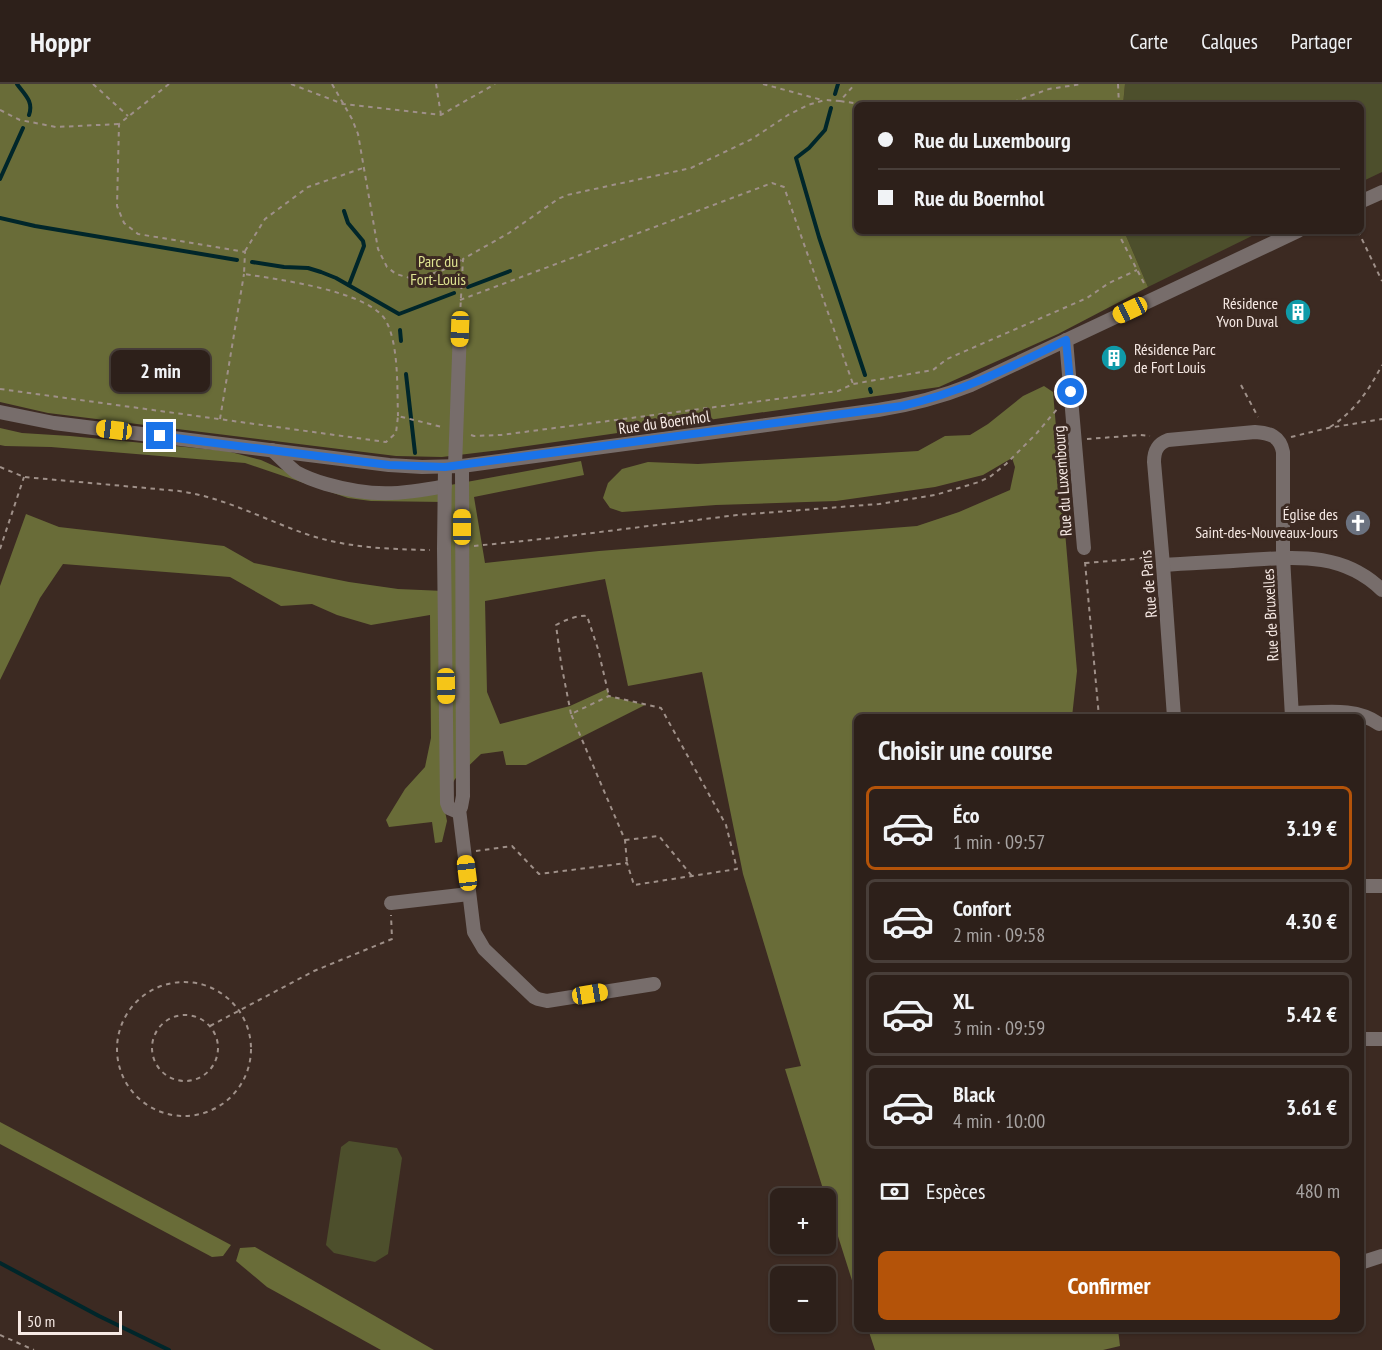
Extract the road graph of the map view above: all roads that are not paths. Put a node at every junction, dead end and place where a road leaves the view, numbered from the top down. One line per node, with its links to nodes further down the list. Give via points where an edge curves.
1 (1382, 192): 2 (street)
2 (1364, 200)
3 (1292, 234): 5 (street, Rue du Boernhol)
4 (460, 329): 9 (street)
5 (1066, 340): 9 (street, Rue du Boernhol, via 971,385 902,406); 11 (street, Rue du Luxembourg)
6 (0, 412): 8 (street, Rue du Boernhol, via 54,423)
7 (1159, 446): 12 (street, Rue de Bruxelles, via 1172,439 1255,432 1281,443); 13 (street, Rue de Paris, via 1154,462)
8 (272, 450): 9 (street, Rue du Boernhol, via 389,465); 10 (street, via 303,475 357,491 395,494)
9 (454, 466): 10 (street); 21 (street, via 462,547 463,796)
10 (445, 486): 21 (street, via 447,803 452,810)
11 (1084, 548)
12 (1283, 557): 13 (street); 14 (street, via 1332,562 1359,573); 16 (street, Rue de Bruxelles)
13 (1163, 561): 15 (street, Rue de Paris)
14 (1382, 590)
15 (1174, 714)
16 (1292, 714)
17 (1311, 714): 18 (street)
18 (1358, 714)
19 (1364, 716): 20 (street)
20 (1379, 724)
21 (459, 809): 24 (street)
22 (1364, 886): 23 (street)
23 (1382, 886)
24 (469, 894): 25 (street); 26 (street, via 474,932 484,949 538,999 547,1001)
25 (391, 903)
26 (654, 984)
27 (1364, 1039): 28 (street)
28 (1382, 1039)
29 (1382, 1256): 30 (street)
30 (1364, 1262)

